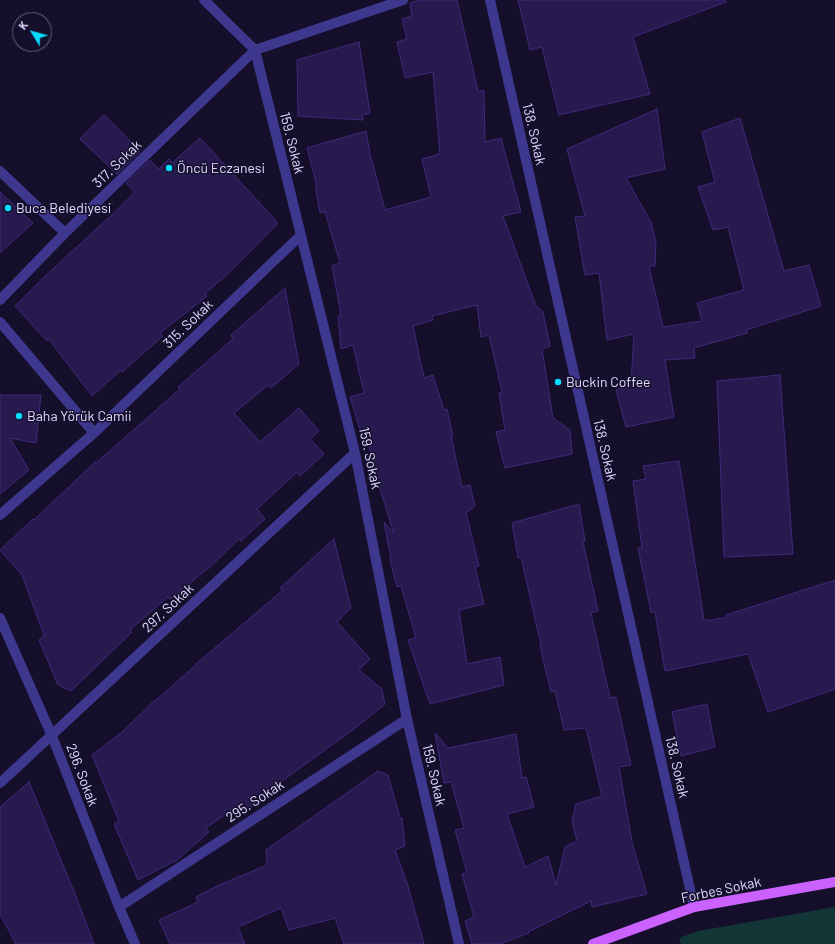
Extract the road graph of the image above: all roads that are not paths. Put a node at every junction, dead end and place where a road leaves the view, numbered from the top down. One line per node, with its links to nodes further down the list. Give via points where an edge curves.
1 (204, 0): 4 (street)
2 (403, 0): 4 (street)
3 (490, 0): 19 (street, 138. Sokak)
4 (255, 50): 6 (street, 317. Sokak); 7 (street, 159. Sokak)
5 (0, 171): 6 (street)
6 (65, 233): 8 (street, 317. Sokak)
7 (301, 235): 10 (street, 315. Sokak); 11 (street, 159. Sokak)
8 (0, 300)
9 (0, 322): 10 (street)
10 (94, 433): 12 (street, 315. Sokak)
11 (355, 453): 14 (street, 159. Sokak); 15 (street, 297. Sokak)
12 (0, 515)
13 (0, 618): 15 (street, 296. Sokak)
14 (407, 719): 18 (street, 295. Sokak); 21 (street, 159. Sokak)
15 (52, 736): 16 (street, 297. Sokak); 18 (street, 296. Sokak)
16 (0, 783)
17 (835, 882): 19 (main road, Forbes Sokak)
18 (119, 907): 20 (street, 296. Sokak)
19 (694, 907): 22 (main road, Forbes Sokak)
20 (135, 944)
21 (460, 944)
22 (593, 944)

